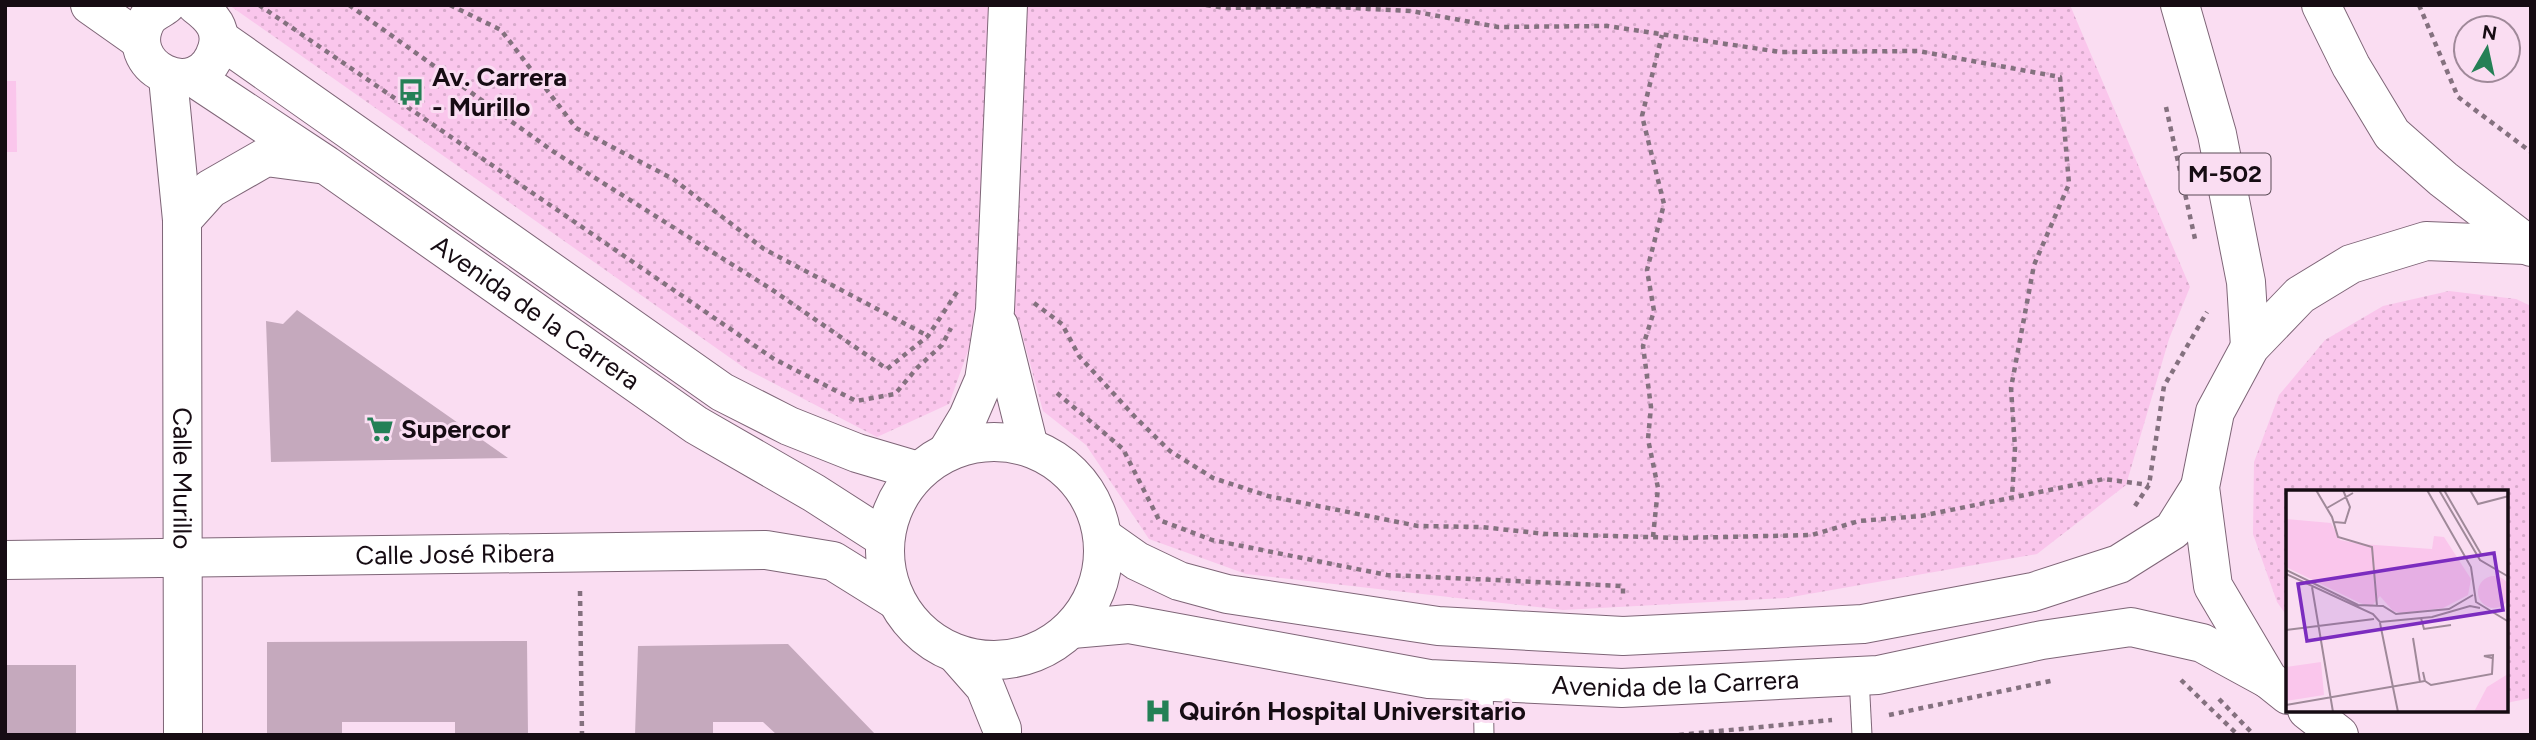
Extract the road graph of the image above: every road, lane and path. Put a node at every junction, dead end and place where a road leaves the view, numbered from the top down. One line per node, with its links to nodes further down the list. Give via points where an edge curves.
1 (90, 5): 14 (main road)
2 (166, 5): 14 (main road, via 149,17)
3 (196, 5): 13 (main road, via 212,17)
4 (259, 5): 22 (path, via 774,359 856,401 895,394 942,345 959,311)
5 (349, 5): 24 (path, via 554,152 771,289 887,369)
6 (450, 5): 24 (path, via 501,30 576,128 673,180 764,250)
7 (1008, 5): 22 (main road)
8 (1206, 5): 12 (path, via 1411,11 1498,27 1607,26)
9 (2180, 5): 25 (main road, M-502, via 2217,134 2246,282)
10 (2321, 5): 21 (main road, via 2392,134)
11 (2419, 5): 17 (path, via 2458,97)
12 (1662, 35): 31 (path, via 1780,52 1918,51 2060,77 2069,184 2034,265 2011,388); 34 (path, via 1642,116 1664,204 1647,271 1654,311 1643,346 1651,407 1648,439 1658,488)
13 (220, 39): 15 (main road, via 213,62); 28 (main road, Avenida de la Carrera, via 722,393 857,453)
14 (141, 41): 15 (main road, Avenida de la Carrera, via 149,64)
15 (181, 78): 18 (main road, Avenida de la Carrera); 19 (main road, Calle Murillo)
16 (2164, 99): 20 (path)
17 (2531, 152)
18 (326, 165): 19 (main road, via 266,157 210,189); 35 (main road, Avenida de la Carrera, via 696,425)
19 (182, 220): 37 (main road, Calle Murillo)
20 (2196, 242)
21 (2528, 246): 25 (main road, via 2426,241 2351,264 2300,295)
22 (996, 298): 24 (path, via 957,292); 27 (main road); 28 (main road, via 984,380 968,417); 34 (path, via 1030,301 1062,324 1079,356 1136,418 1170,451 1213,478 1279,499 1418,526)
23 (2210, 307): 29 (path, via 2164,386)
24 (928, 336)
25 (2250, 347): 30 (main road, via 2215,412)
26 (1055, 391): 41 (path, via 1123,449 1158,520 1212,540 1387,575 1623,586)
27 (1029, 447): 28 (main road, via 992,442); 33 (main road, via 1058,462 1079,481 1096,511)
28 (932, 461): 35 (main road, via 895,502)
29 (2149, 485): 31 (path, via 2104,479); 32 (path)
30 (2200, 487): 41 (main road, Avenida de la Carrera, via 2173,530 2119,564 2033,592 1863,624); 49 (main road, via 2213,586)
31 (2012, 497): 34 (path, via 1921,516 1859,521 1812,535)
32 (2132, 510)
33 (1103, 537): 40 (main road, via 1102,570 1093,598); 41 (main road, Avenida de la Carrera, via 1137,561 1179,581 1227,594 1438,626)
34 (1653, 537)
35 (884, 538): 39 (main road, via 884,565)
36 (576, 552): 37 (main road, Calle José Ribera); 39 (main road, Calle José Ribera, via 766,550 833,561); 54 (path)
37 (183, 559): 38 (main road, Calle José Ribera); 53 (main road, Calle Murillo)
38 (5, 560)
39 (894, 598): 43 (main road, via 909,622)
40 (1072, 629): 43 (main road, via 1055,643 1022,658 992,662); 48 (main road, Avenida de la Carrera, via 1129,624 1429,679)
41 (1623, 635)
42 (2042, 640): 44 (main road, Avenida de la Carrera); 47 (path); 49 (main road, Avenida de la Carrera, via 2131,627 2202,643)
43 (956, 654): 55 (main road, via 985,687)
44 (1859, 677): 48 (main road, Avenida de la Carrera, via 1622,688); 52 (lane)
45 (2179, 678): 58 (path)
46 (2063, 679): 47 (path)
47 (2050, 681): 52 (path, via 1896,714)
48 (1483, 682): 56 (lane)
49 (2278, 687)
50 (2213, 694): 59 (path)
51 (2310, 712): 60 (main road)
52 (1862, 726): 57 (path)
53 (183, 735)
54 (582, 735)
55 (1002, 735)
56 (1484, 735)
57 (1679, 735)
58 (2238, 735)
59 (2254, 735)
60 (2339, 735)

